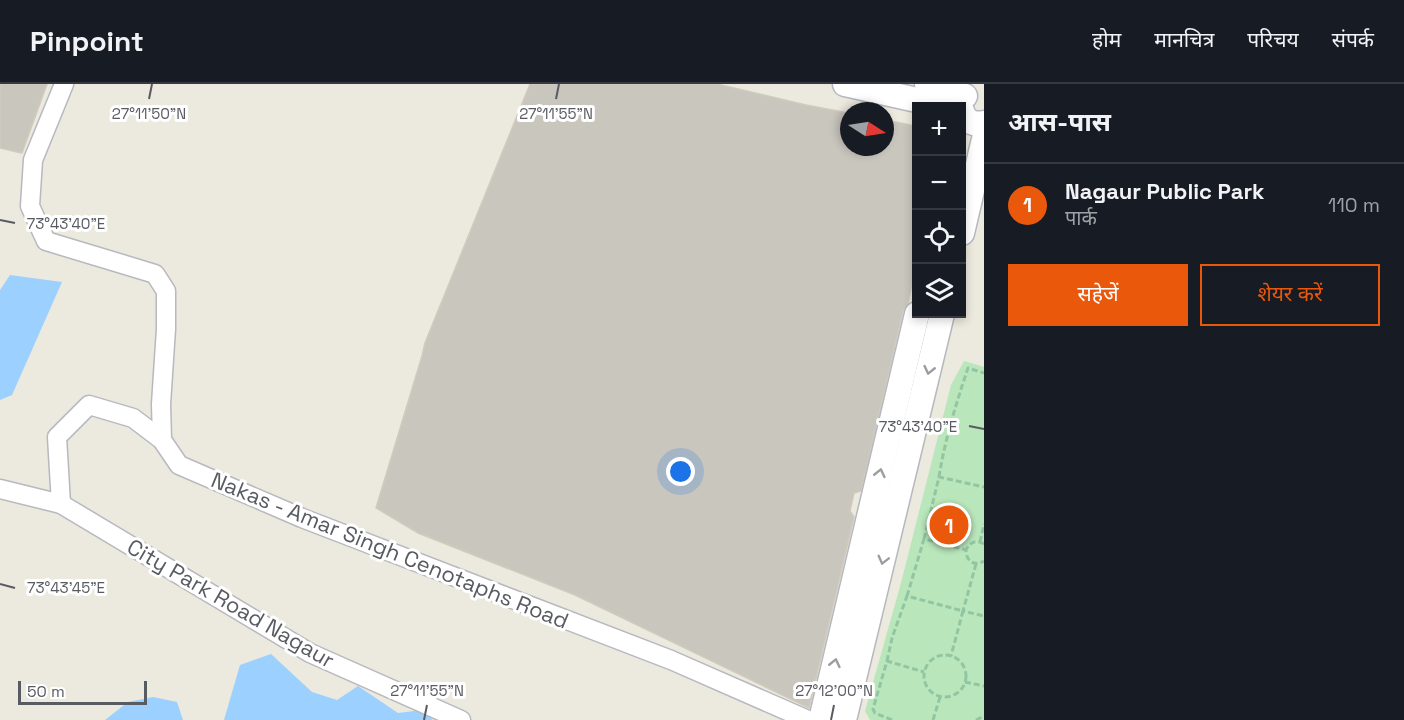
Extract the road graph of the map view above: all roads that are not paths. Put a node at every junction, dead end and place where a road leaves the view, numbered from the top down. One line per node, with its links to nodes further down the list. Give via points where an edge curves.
1 (64, 84): 10 (street, via 33,160 30,206 46,241 155,274 166,291)
2 (844, 84): 4 (street)
3 (927, 84): 5 (street)
4 (949, 102)
5 (960, 102)
6 (984, 139): 7 (street)
7 (966, 216)
8 (916, 318): 13 (street, one-way to 8)
9 (941, 318): 13 (street, one-way to 13)
10 (162, 440): 12 (street, Nakas - Amar Singh Cenotaphs Road, via 133,418 89,405 57,436); 15 (street, Nakas - Amar Singh Cenotaphs Road, via 179,465 302,518 671,660)
11 (0, 489): 12 (street, City Park Road Nagaur)
12 (61, 504): 14 (street, City Park Road Nagaur, via 310,653)
13 (883, 510): 16 (street, one-way to 13); 17 (street, one-way to 17)
14 (462, 720)
15 (808, 720)
16 (821, 720)
17 (844, 720)

